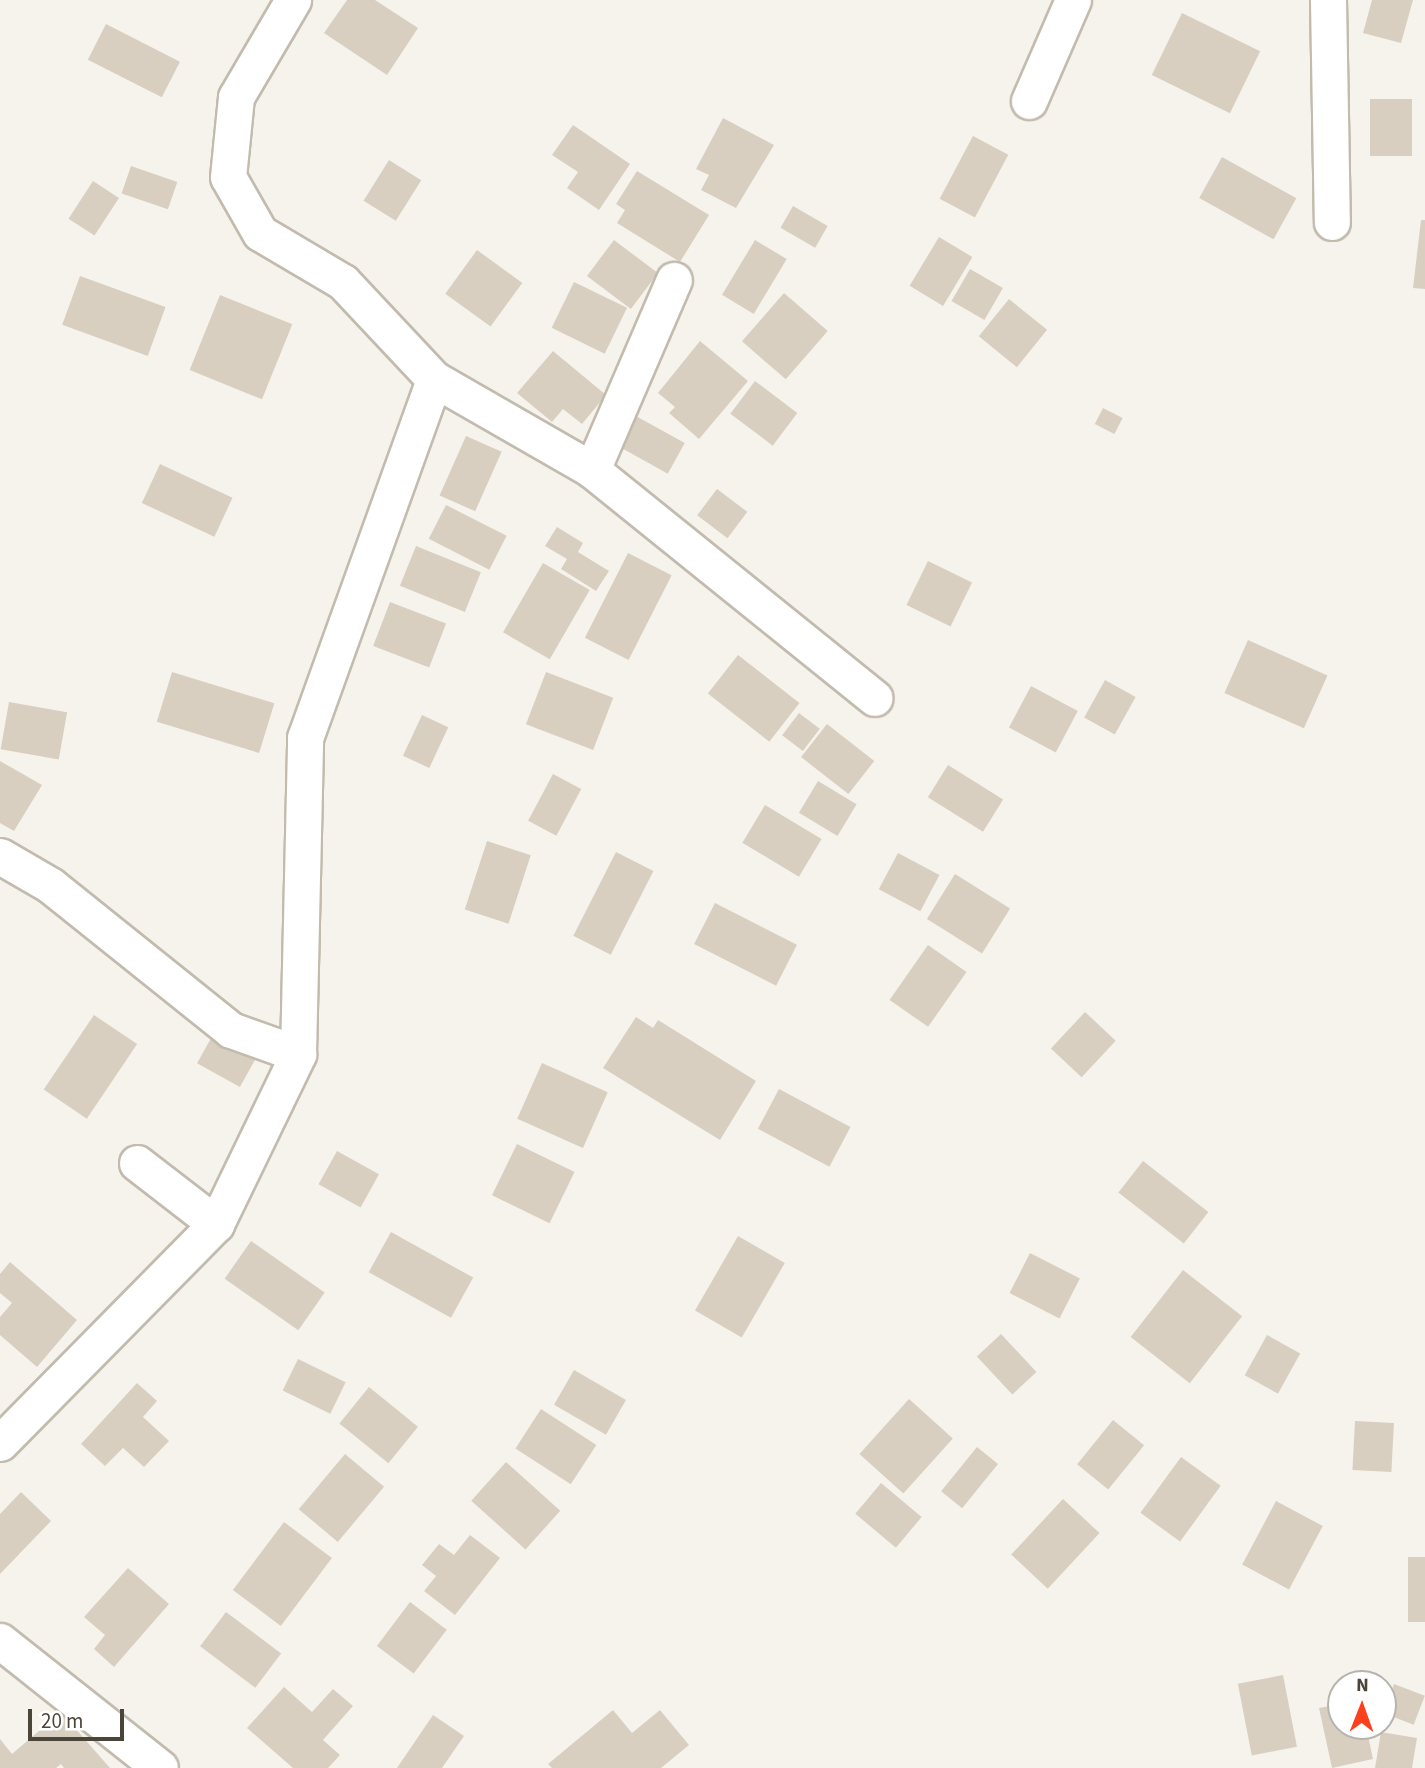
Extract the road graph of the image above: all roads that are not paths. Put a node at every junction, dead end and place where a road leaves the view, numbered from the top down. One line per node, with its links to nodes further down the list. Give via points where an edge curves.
1 (293, 0): 7 (street, via 236,97 228,177 260,233 343,282)
2 (1073, 0): 4 (street)
3 (1328, 0): 5 (street)
4 (1029, 101)
5 (1332, 222)
6 (674, 280): 8 (street)
7 (434, 379): 8 (street); 11 (street, via 304,738)
8 (592, 470): 9 (street)
9 (875, 698)
10 (0, 856): 11 (street, via 50,885 231,1030)
11 (298, 1054): 13 (street)
12 (136, 1163): 13 (street)
13 (216, 1224): 14 (street)
14 (0, 1443)
15 (0, 1641): 16 (street)
16 (160, 1768)

